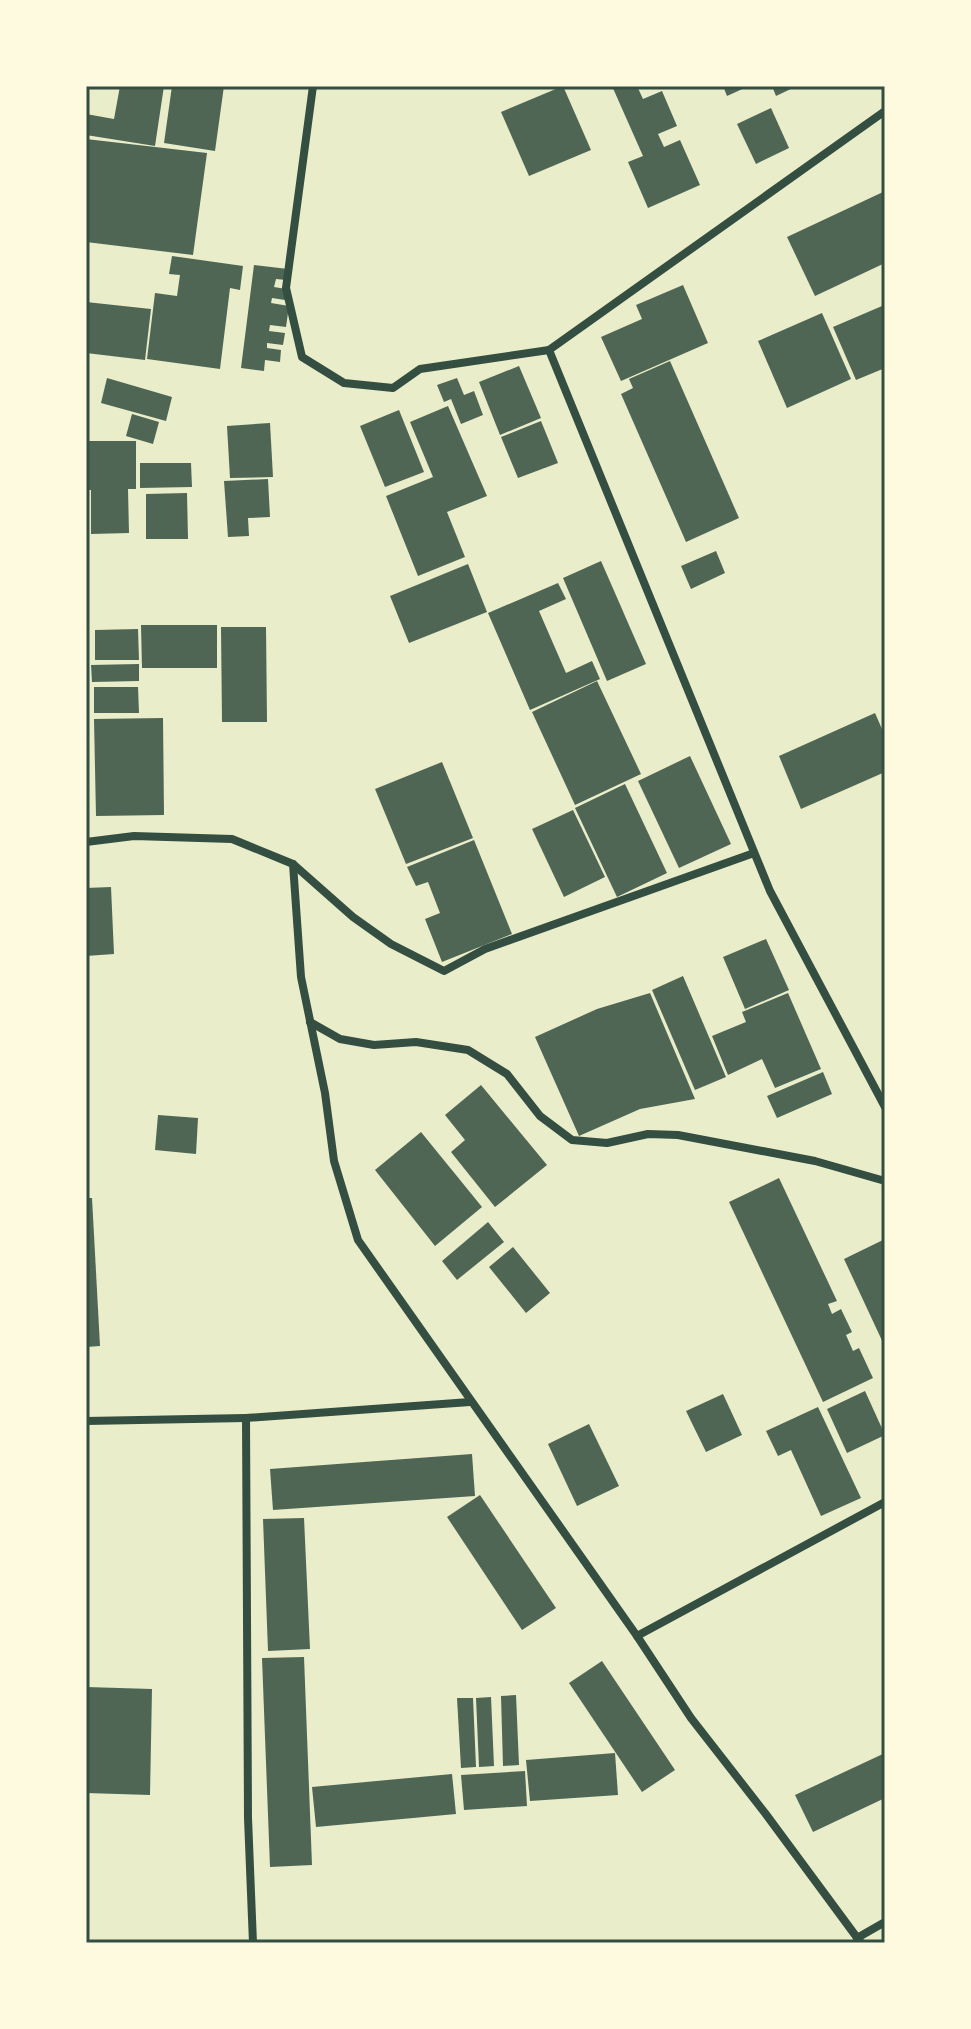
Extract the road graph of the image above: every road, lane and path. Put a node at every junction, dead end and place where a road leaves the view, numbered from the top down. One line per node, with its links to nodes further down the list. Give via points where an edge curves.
1 (313, 86): 3 (street, via 286,288 302,357 344,383 393,388 420,369)
2 (885, 111): 3 (street)
3 (549, 350): 5 (street)
4 (86, 842): 6 (street, via 134,836 232,839)
5 (754, 853): 6 (street, via 485,949 444,971 391,944); 8 (street)
6 (293, 864): 7 (street, via 301,977)
7 (310, 1022): 9 (street, via 340,1039 468,1050 507,1074 540,1116 572,1140 607,1143 648,1134 678,1135 815,1161); 10 (street, via 334,1161 358,1240)
8 (885, 1107)
9 (885, 1181)
10 (470, 1402): 11 (street); 14 (street)
11 (246, 1418): 12 (street); 17 (street)
12 (86, 1421)
13 (885, 1502): 14 (street)
14 (637, 1636): 16 (street, via 691,1718)
15 (885, 1922): 16 (street)
16 (859, 1940)
17 (253, 1943)

